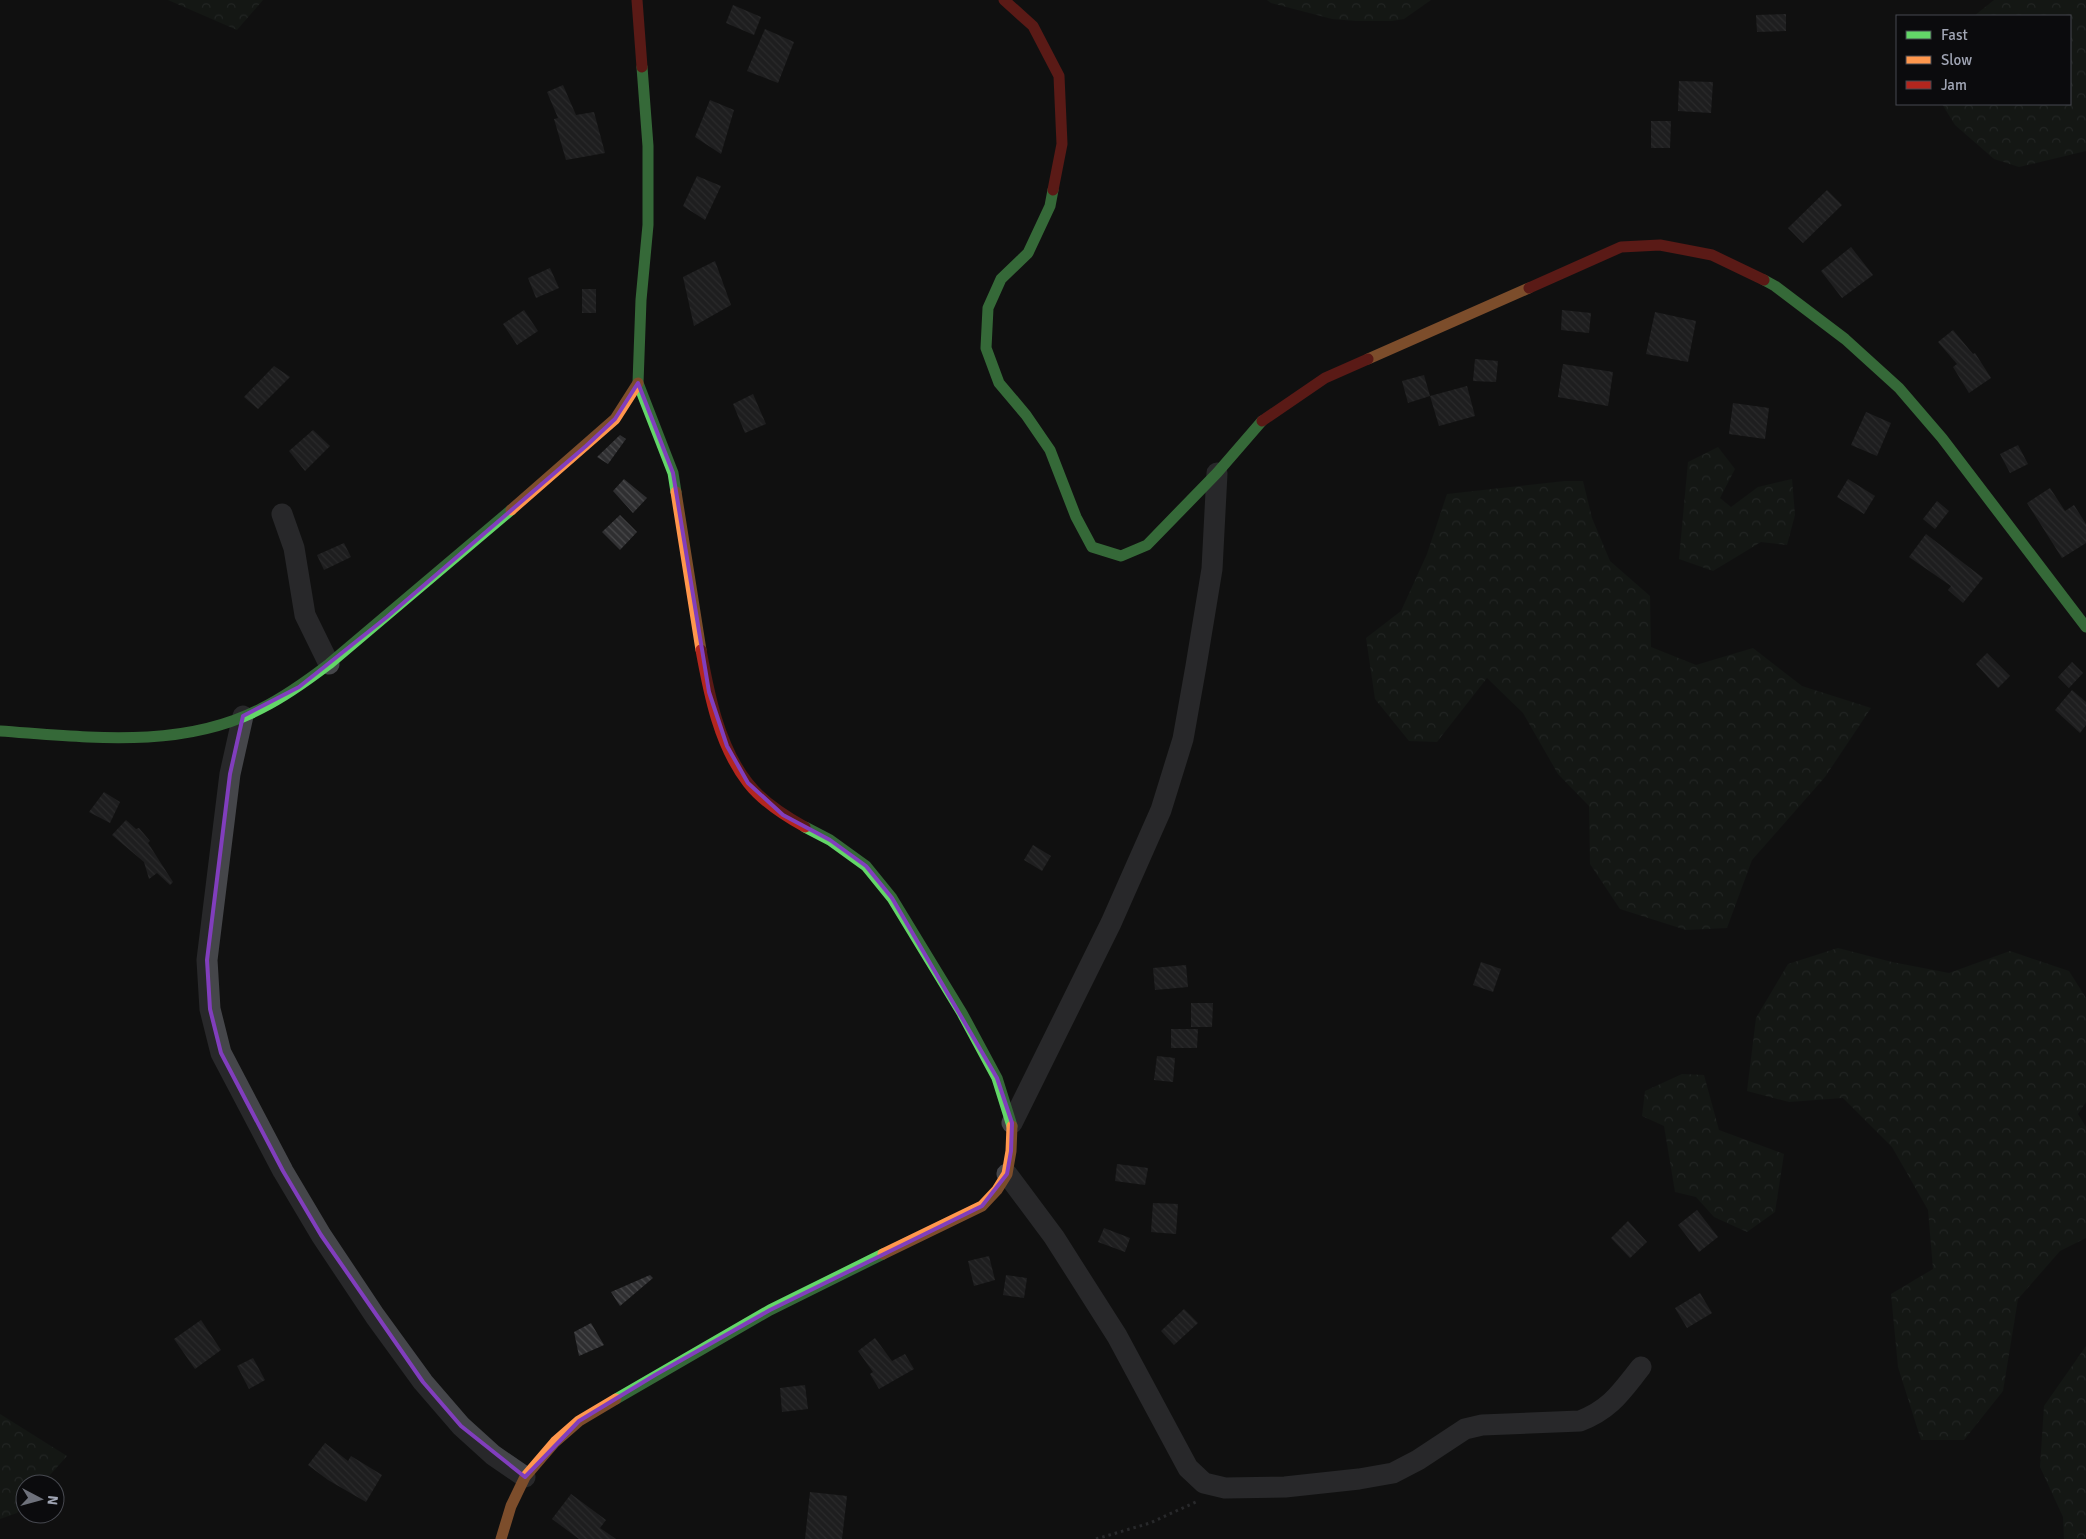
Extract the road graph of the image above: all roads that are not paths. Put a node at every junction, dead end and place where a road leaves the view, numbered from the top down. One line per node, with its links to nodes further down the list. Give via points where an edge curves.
1 (637, 0): 3 (street, via 648,146 648,225)
2 (1004, 0): 4 (street, via 1032,26 1059,76 1062,144 1050,206 1028,253 1001,279 988,308 986,348 999,383 1050,450 1076,517 1092,547 1121,556 1147,545)
3 (638, 383): 7 (street, via 615,419 586,446); 10 (street, via 673,473 707,683 727,746 748,783 783,815 830,840 866,866 892,898 962,1013 997,1078)
4 (1218, 472): 6 (street, via 1266,417 1325,378 1622,247 1660,245 1712,255 1775,286 1845,339 1899,388 1942,438); 10 (street, via 1212,569 1203,628 1183,738 1161,810 1111,923)
5 (282, 514): 7 (street, via 294,548 305,616)
6 (2086, 627)
7 (328, 664): 8 (street, via 299,687)
8 (243, 716): 9 (street, via 175,735 106,738); 13 (street, via 230,774 207,960 210,1009 221,1053 282,1171 380,1324 422,1382 461,1426)
9 (0, 731)
10 (1012, 1123): 11 (street, via 1012,1151)
11 (1007, 1174): 12 (street, via 1054,1237 1117,1336 1188,1468 1204,1483 1225,1488 1285,1487 1393,1472 1418,1460 1465,1429 1482,1425 1580,1421 1595,1415 1610,1404); 13 (street, via 982,1206 770,1310 579,1421 554,1442)
12 (1641, 1367)
13 (525, 1477): 14 (street, via 511,1506)
14 (502, 1539)

